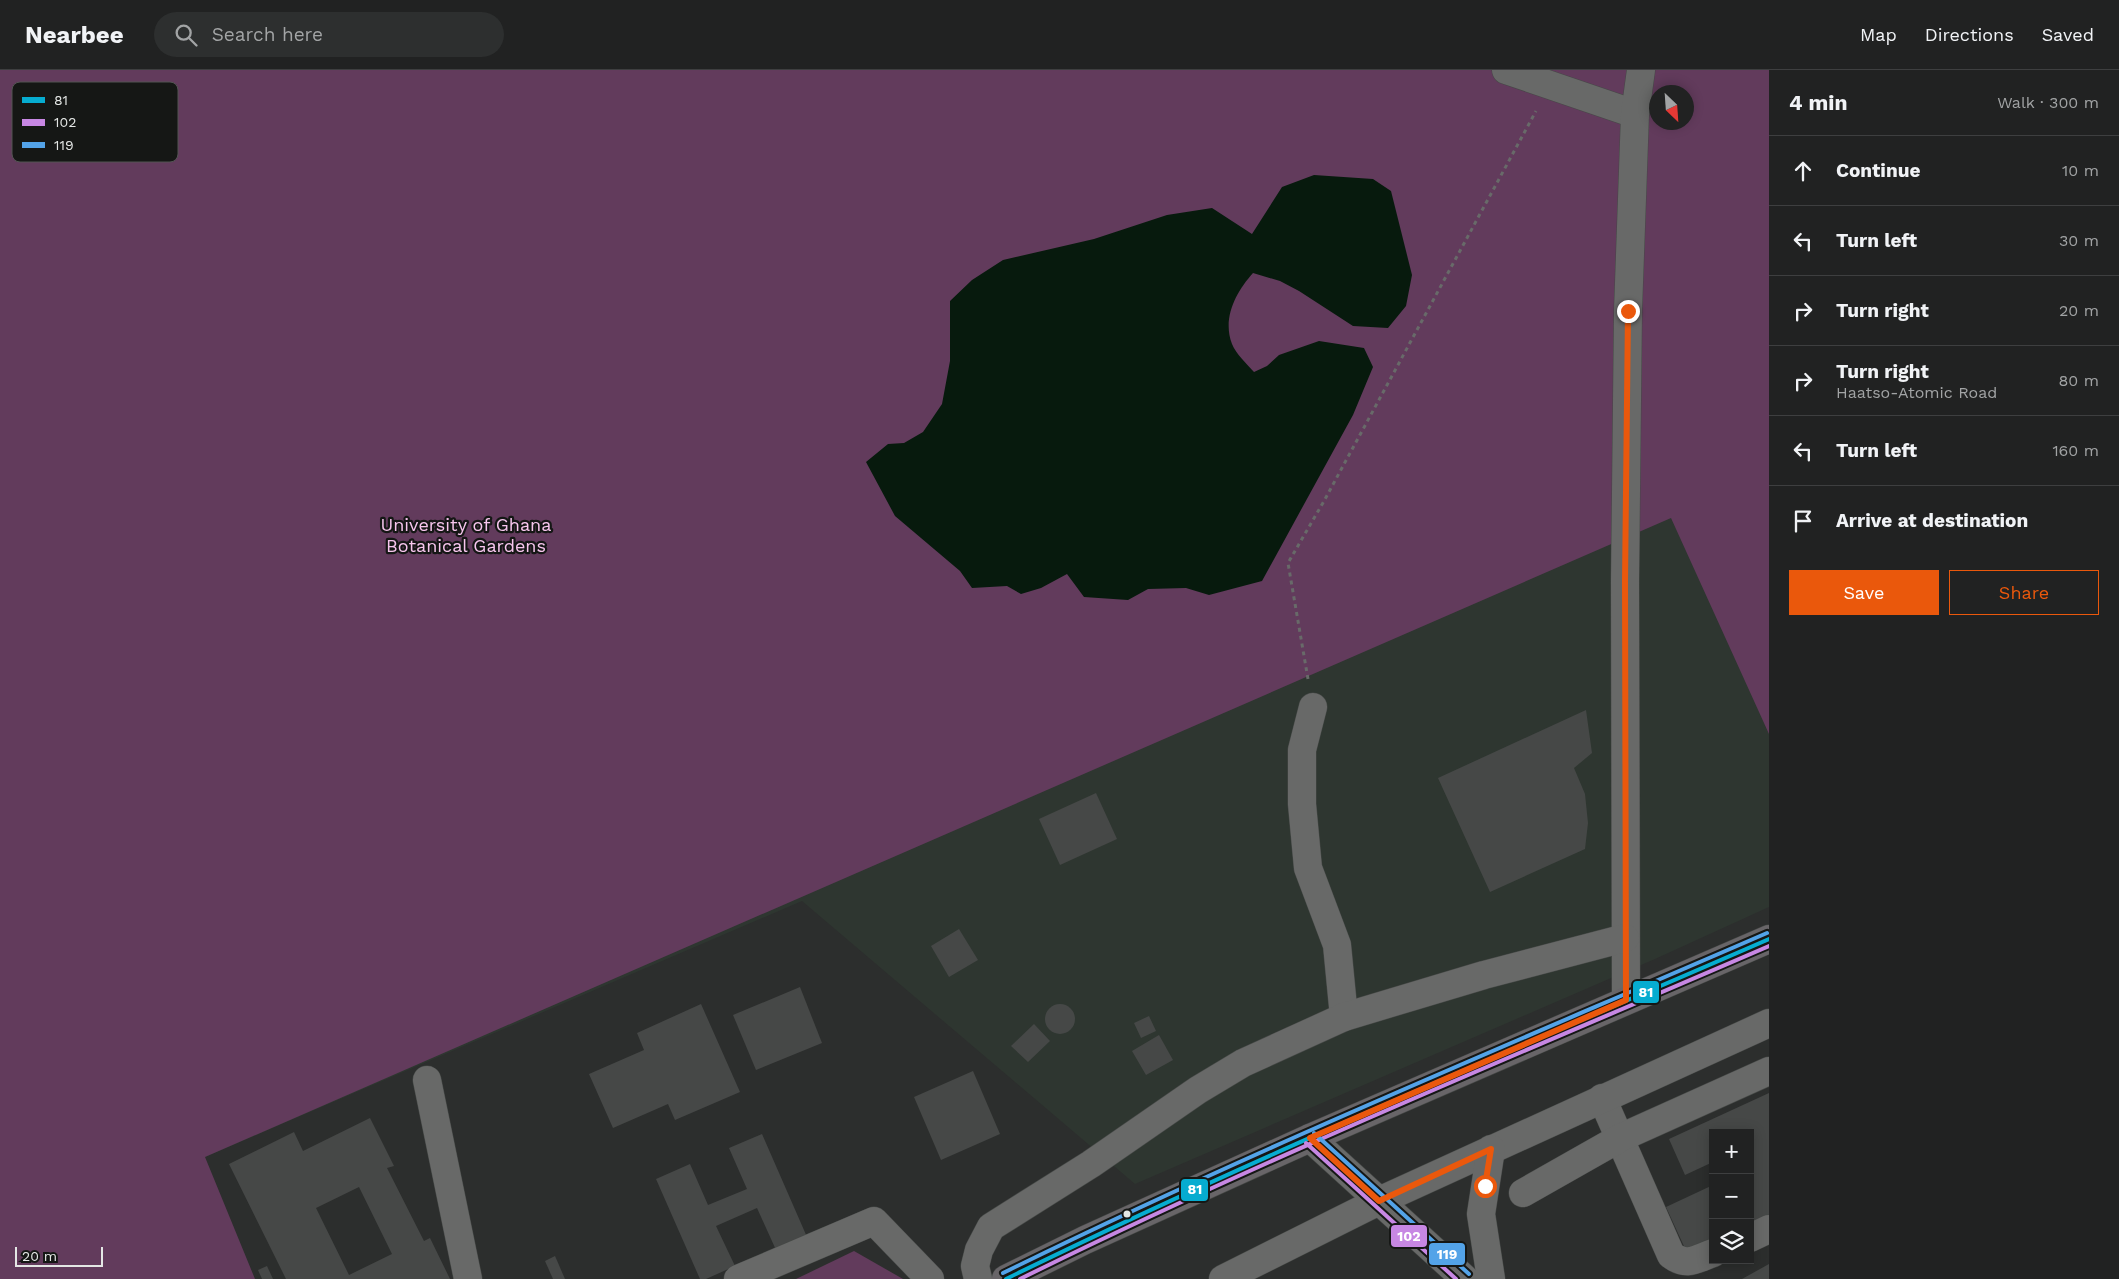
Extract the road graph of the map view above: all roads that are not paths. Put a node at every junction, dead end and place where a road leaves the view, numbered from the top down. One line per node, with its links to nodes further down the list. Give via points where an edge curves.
1 (1506, 70): 3 (street)
2 (1641, 70): 3 (street)
3 (1635, 114): 5 (street, via 1628,311 1625,553)
4 (1313, 707): 8 (street, via 1302,750 1302,804 1308,868 1337,944)
5 (1625, 938): 7 (street); 8 (street, via 1484,975)
6 (1769, 939): 7 (main road)
7 (1626, 1000): 13 (main road)
8 (1344, 1017): 24 (street, via 1243,1063 991,1227 979,1250 975,1266)
9 (1769, 1023): 12 (street)
10 (1769, 1071): 14 (street)
11 (427, 1080): 21 (street)
12 (1602, 1098): 14 (street); 15 (street)
13 (1310, 1138): 17 (street); 25 (main road)
14 (1620, 1138): 16 (street); 20 (street, via 1671,1255 1680,1262 1691,1262)
15 (1491, 1149): 17 (street); 28 (street, via 1481,1214)
16 (1523, 1193)
17 (1379, 1201): 26 (street); 27 (street)
18 (1769, 1229): 19 (street)
19 (1754, 1236)
20 (1709, 1255)
21 (468, 1279)
22 (738, 1279): 23 (street, via 874,1221)
23 (930, 1279)
24 (978, 1279)
25 (1006, 1279)
26 (1223, 1279)
27 (1465, 1279)
28 (1491, 1279)

